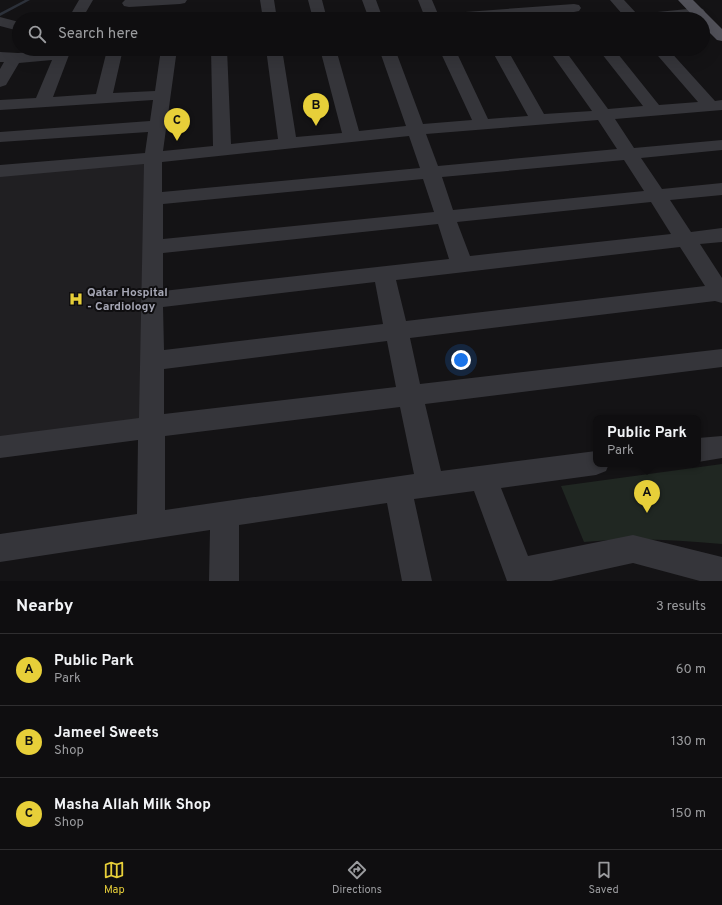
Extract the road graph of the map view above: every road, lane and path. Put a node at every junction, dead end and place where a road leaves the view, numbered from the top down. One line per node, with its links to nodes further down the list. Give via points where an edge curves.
1 (86, 0): 13 (street)
2 (180, 0): 11 (street)
3 (267, 0): 14 (street)
4 (315, 0): 15 (street)
5 (369, 0): 16 (street)
6 (425, 0): 17 (street)
7 (472, 0): 18 (street)
8 (617, 0): 21 (street)
9 (685, 0): 22 (main road)
10 (571, 4): 12 (street); 20 (street)
11 (128, 6)
12 (527, 10): 19 (street)
13 (78, 12)
14 (266, 12)
15 (318, 12)
16 (373, 12)
17 (428, 12)
18 (478, 12)
19 (514, 12)
20 (577, 12)
21 (626, 12)
22 (698, 12)
23 (0, 21): 25 (street)
24 (710, 24): 26 (main road)
25 (12, 25)
26 (722, 37)
27 (25, 56): 40 (street)
28 (60, 56): 44 (street)
29 (112, 56): 43 (street)
30 (168, 56): 42 (street)
31 (219, 56): 57 (street)
32 (275, 56): 55 (street)
33 (330, 56): 54 (street)
34 (390, 56): 52 (street)
35 (450, 56): 50 (street)
36 (504, 56): 49 (street)
37 (561, 56): 48 (street)
38 (612, 56): 47 (street)
39 (667, 56): 46 (street)
40 (7, 58): 41 (street)
41 (0, 82)
42 (162, 95): 43 (street); 51 (street)
43 (103, 99): 44 (street)
44 (43, 102): 45 (street)
45 (0, 105)
46 (716, 106): 47 (street)
47 (654, 110): 48 (street)
48 (603, 114): 49 (street); 58 (street)
49 (539, 120): 50 (street)
50 (482, 124): 52 (street)
51 (158, 126): 53 (street); 59 (street)
52 (416, 130): 54 (street); 61 (street)
53 (0, 137)
54 (352, 137): 55 (street)
55 (288, 144): 57 (street)
56 (722, 145): 58 (street)
57 (222, 151): 59 (street)
58 (629, 154): 61 (street); 63 (street)
59 (153, 158): 60 (street); 64 (street)
60 (0, 172)
61 (431, 172): 64 (street); 65 (street)
62 (722, 189): 63 (street)
63 (657, 196): 65 (street); 67 (street)
64 (153, 199): 68 (street)
65 (446, 218): 68 (street); 69 (street)
66 (722, 235): 67 (street)
67 (686, 240): 69 (street); 71 (street)
68 (152, 247): 72 (street)
69 (462, 265): 70 (street)
70 (384, 274): 72 (street); 73 (street)
71 (721, 293): 73 (street)
72 (152, 300): 75 (street)
73 (396, 331): 75 (street); 76 (street)
74 (722, 358): 76 (street)
75 (152, 361): 77 (street)
76 (411, 395): 77 (street); 83 (street)
77 (151, 427): 78 (street); 86 (street)
78 (0, 447)
79 (722, 447): 80 (street)
80 (701, 450)
81 (593, 463): 82 (street)
82 (483, 478): 83 (street); 89 (street)
83 (430, 484): 84 (street)
84 (398, 489): 85 (street); 91 (street)
85 (225, 514): 86 (street); 90 (street)
86 (150, 525): 87 (street)
87 (0, 548)
88 (722, 572): 89 (street, via 633,549)
89 (520, 577)
90 (224, 581)
91 (417, 581)

